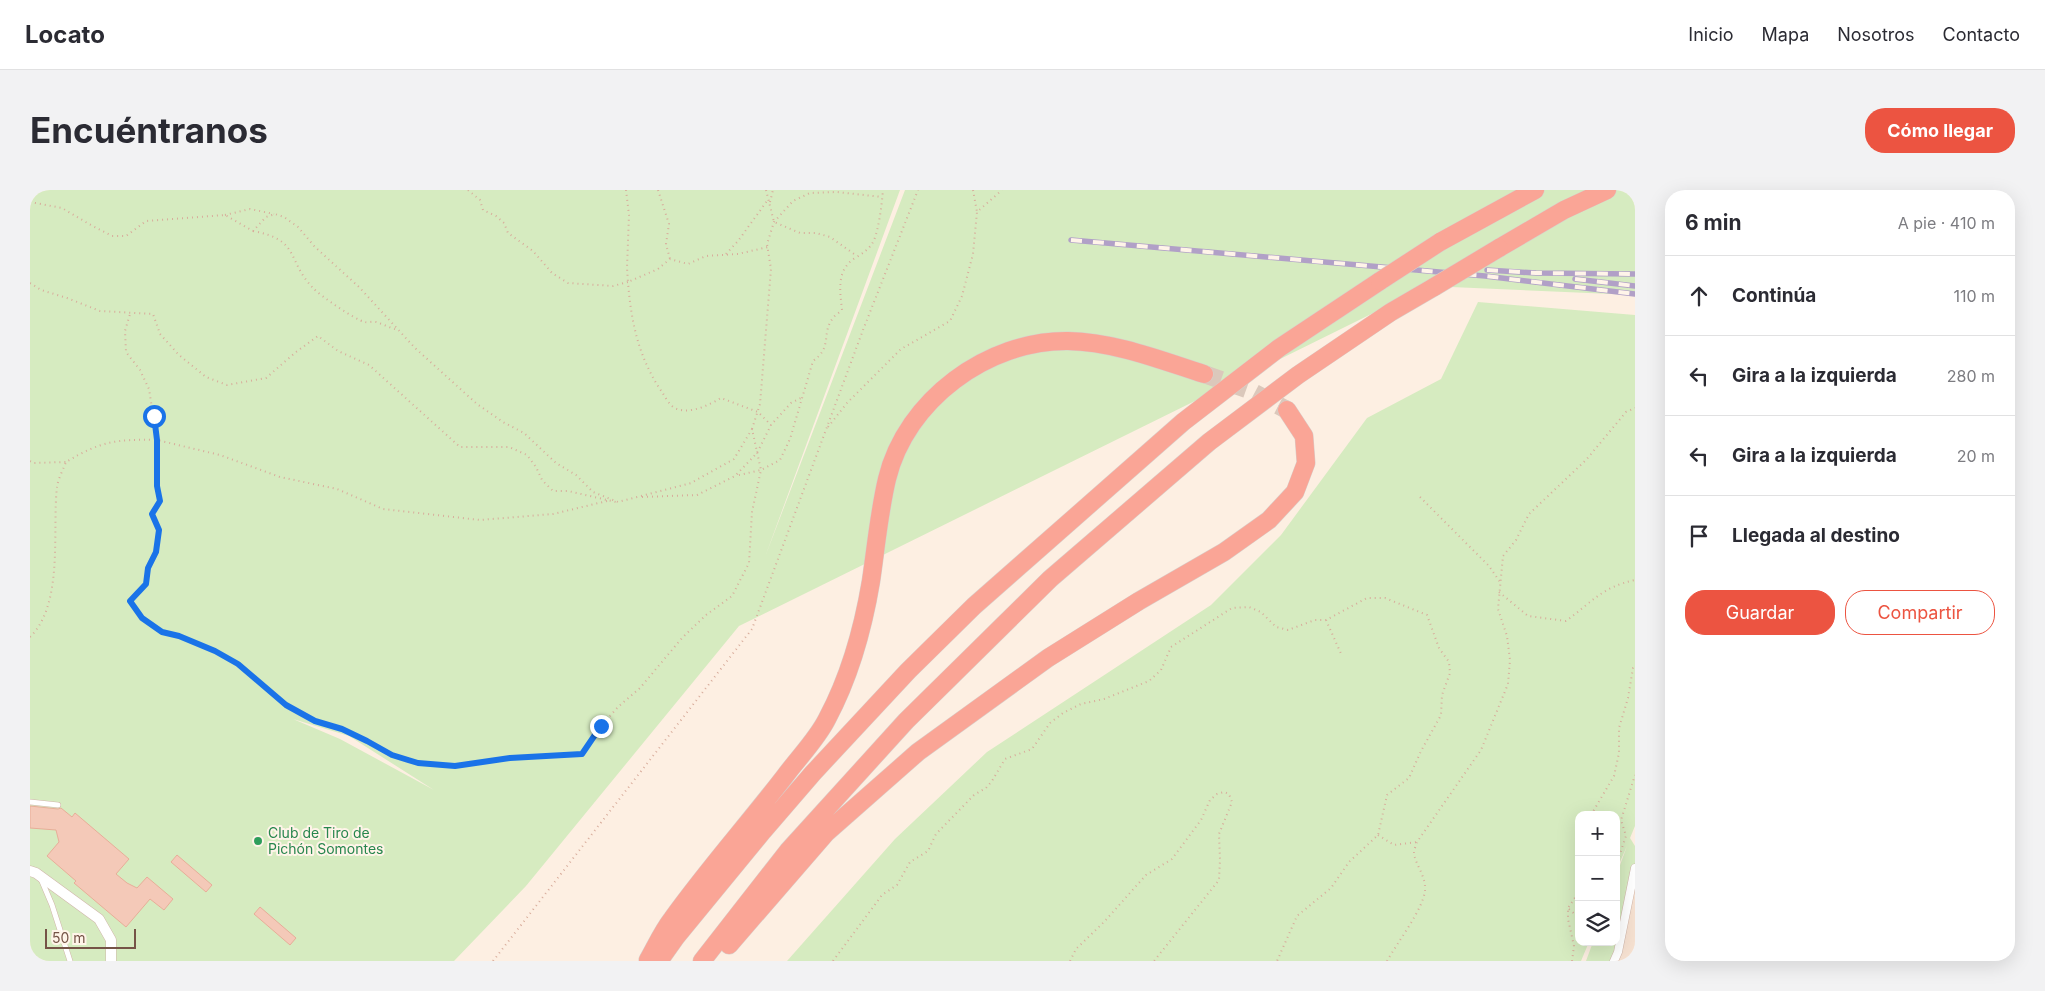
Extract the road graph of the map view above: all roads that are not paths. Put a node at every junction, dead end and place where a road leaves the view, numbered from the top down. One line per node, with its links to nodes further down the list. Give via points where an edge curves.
1 (1534, 190): 13 (highway, bridge, via 1440,242 1280,348 1183,422 974,606 813,773)
2 (1607, 190): 14 (highway, bridge, via 1564,210 1391,312 1298,375 1209,442 1050,579 906,721 788,851)
3 (1204, 374): 12 (highway, via 1113,346 1067,341 1023,346 978,364 943,388 901,443 888,476 854,658 827,721 670,921)
4 (1287, 410): 15 (highway, via 1304,436 1306,462 1296,492 1269,520 1224,552 1048,658 918,752 826,833)
5 (30, 802): 6 (lane)
6 (58, 805)
7 (1635, 868): 16 (street)
8 (30, 871): 9 (street)
9 (40, 876): 10 (lane); 11 (street, via 99,919 111,940)
10 (70, 961)
11 (111, 961)
12 (647, 961)
13 (659, 961)
14 (702, 961)
15 (716, 961)
16 (1614, 961)

